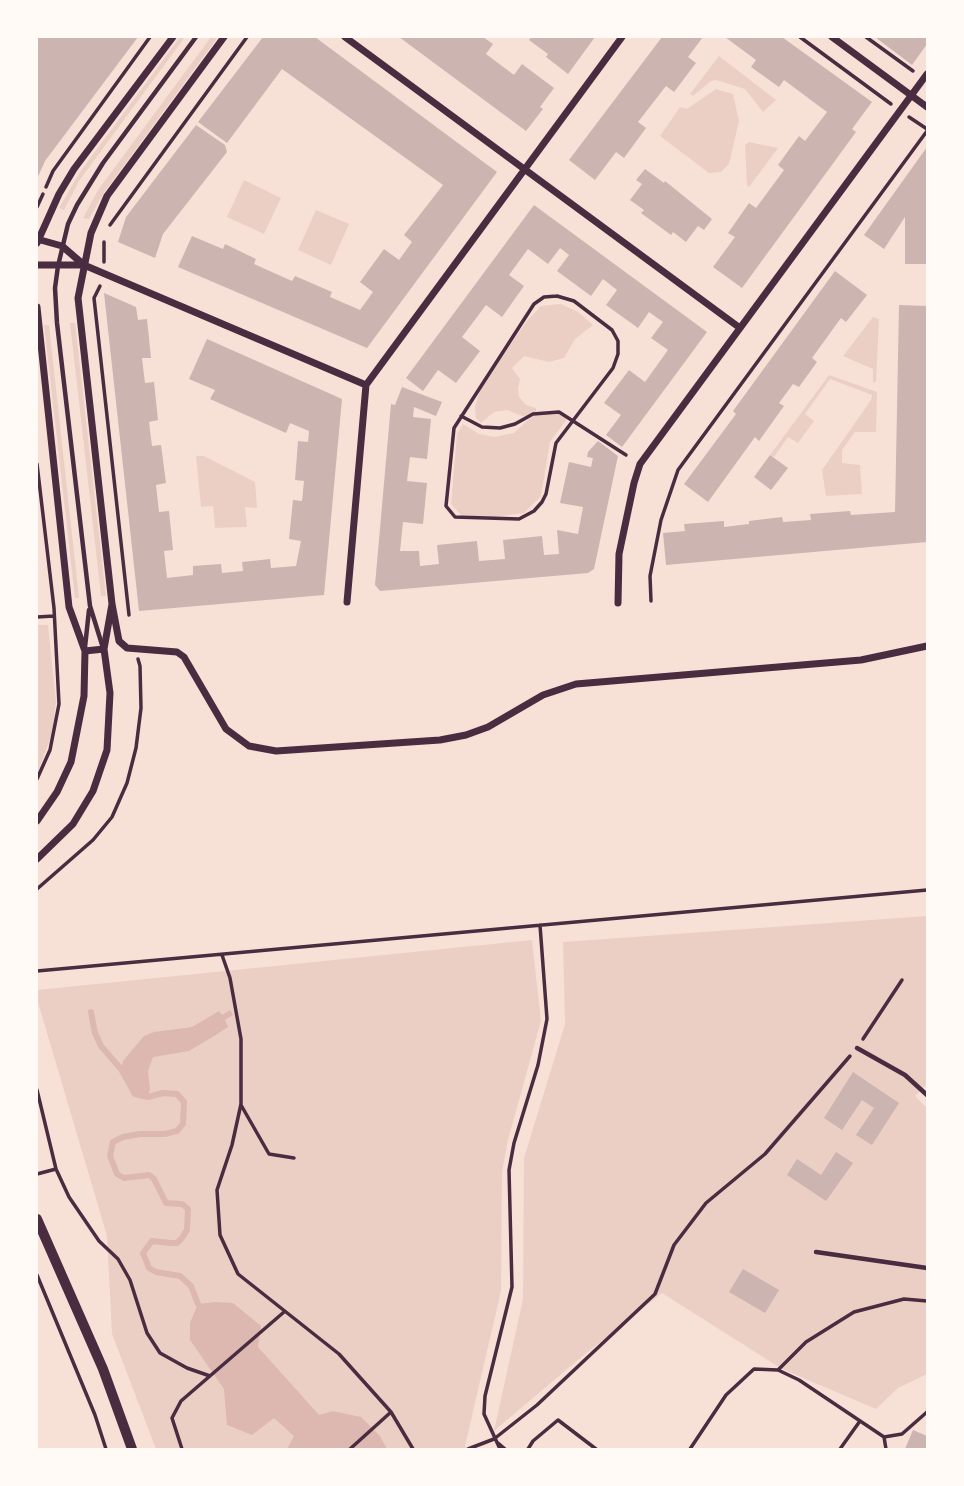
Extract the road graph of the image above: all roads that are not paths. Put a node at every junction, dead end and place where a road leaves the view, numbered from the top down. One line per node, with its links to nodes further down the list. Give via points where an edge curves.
1 (173, 37): 11 (street, via 74,169)
2 (196, 37): 12 (lane, via 103,163 77,205)
3 (224, 37): 14 (street, via 107,196)
4 (345, 37): 10 (street)
5 (622, 37): 10 (street)
6 (832, 37): 8 (street)
7 (927, 74): 8 (street)
8 (911, 96): 9 (street); 17 (street)
9 (927, 107)
10 (524, 170): 17 (street); 18 (street)
11 (37, 241): 12 (street)
12 (62, 246): 14 (street); 15 (lane)
13 (37, 265): 15 (street)
14 (84, 265): 15 (street); 18 (street); 21 (street, via 78,298)
15 (58, 266): 22 (lane, via 57,323)
16 (37, 307): 25 (street, via 69,607)
17 (740, 328): 20 (street, via 640,464 619,554)
18 (366, 385): 19 (street)
19 (347, 602)
20 (618, 603)
21 (112, 604): 23 (street, via 119,641 135,651 177,652 184,657 226,729 262,750 440,740 488,727 543,695 576,684 861,660); 24 (street)
22 (90, 606): 24 (lane); 25 (lane)
23 (927, 646)
24 (104, 649): 25 (street); 27 (street, via 110,694 107,750 93,791 73,824)
25 (85, 651): 26 (street, via 84,696 71,762)
26 (37, 821)
27 (37, 859)
28 (856, 1048): 29 (lane, via 905,1075)
29 (927, 1095)
30 (37, 1219): 33 (street, via 103,1369)
31 (816, 1252): 32 (lane)
32 (927, 1268)
33 (132, 1449)

